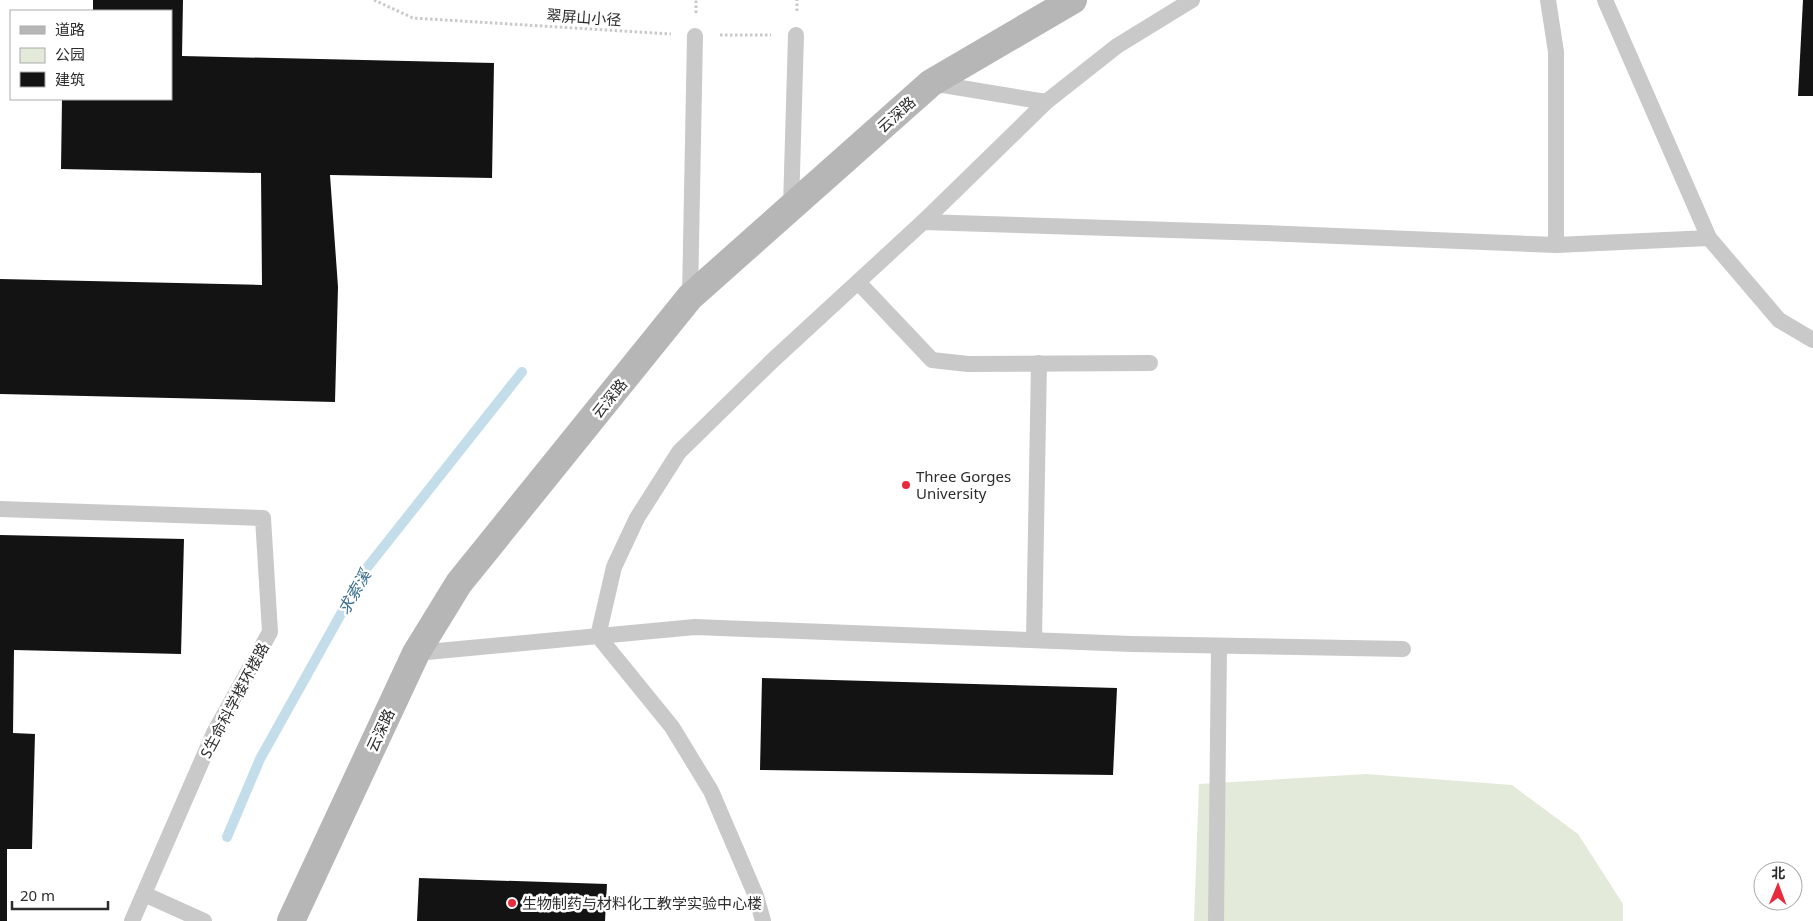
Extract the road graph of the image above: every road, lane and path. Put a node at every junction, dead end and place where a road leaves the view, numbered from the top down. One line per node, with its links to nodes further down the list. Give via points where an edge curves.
1 (374, 0): 7 (path, 翠屏山小径, via 413,18)
2 (1073, 0): 8 (street, 云深路)
3 (1192, 0): 9 (lane, via 1117,46)
4 (1548, 0): 13 (lane, via 1556,52)
5 (1605, 0): 12 (lane)
6 (796, 35): 7 (path, 翠屏山小径); 10 (lane)
7 (695, 36): 15 (lane)
8 (931, 83): 9 (lane); 10 (street, 云深路)
9 (1046, 102): 11 (lane)
10 (791, 207): 15 (street, 云深路)
11 (923, 222): 13 (lane); 14 (lane)
12 (1709, 238): 13 (lane); 16 (lane, via 1779,320)
13 (1556, 245)
14 (858, 282): 18 (lane, via 932,360 968,364); 20 (lane, via 679,452 637,518 614,566)
15 (690, 297): 24 (street, 云深路, via 459,583)
16 (1813, 340)
17 (1150, 362): 18 (lane)
18 (1039, 363): 21 (lane)
19 (0, 509): 25 (lane, S生命科学楼环楼路, via 263,518 270,632 214,733)
20 (598, 636): 21 (lane, via 695,627); 24 (lane); 29 (lane, via 672,727 711,791)
21 (1034, 640): 22 (lane)
22 (1219, 646): 23 (lane); 30 (lane)
23 (1403, 649)
24 (416, 653): 28 (street, 云深路)
25 (144, 894): 26 (lane, S生命科学楼环楼路); 27 (lane)
26 (132, 921)
27 (204, 921)
28 (291, 921)
29 (764, 921)
30 (1216, 921)

